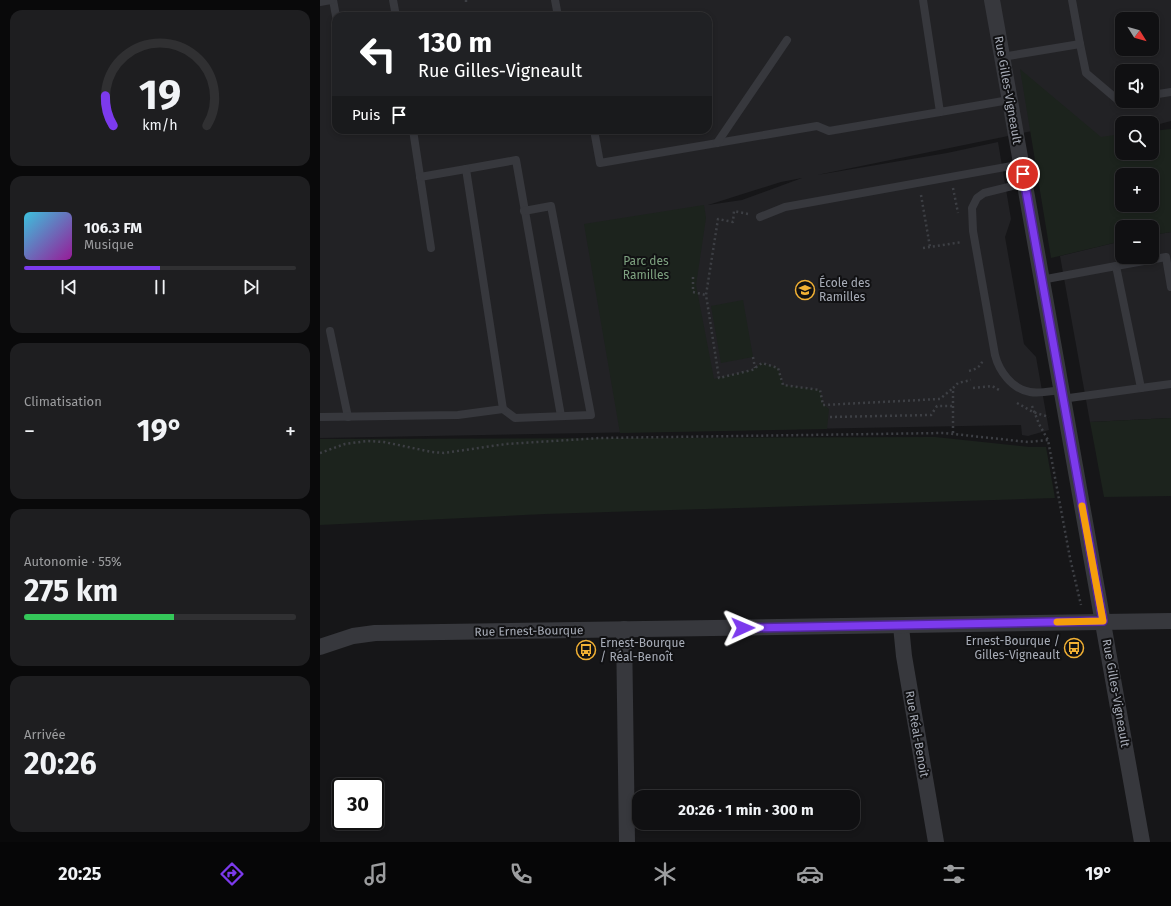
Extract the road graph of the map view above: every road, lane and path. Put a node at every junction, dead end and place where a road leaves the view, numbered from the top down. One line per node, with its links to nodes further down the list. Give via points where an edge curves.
1 (332, 0): 7 (lane); 8 (lane)
2 (393, 0): 9 (lane)
3 (555, 0): 10 (lane)
4 (923, 0): 18 (lane)
5 (992, 0): 13 (street, Rue Gilles-Vigneault)
6 (1072, 0): 12 (lane)
7 (320, 2)
8 (335, 12)
9 (395, 12)
10 (557, 12)
11 (787, 40): 21 (lane)
12 (1080, 44): 13 (lane); 16 (lane, via 1086,73)
13 (1002, 57): 17 (street, Rue Gilles-Vigneault)
14 (1171, 92): 15 (lane)
15 (1159, 94)
16 (1115, 98)
17 (1009, 100): 18 (lane); 22 (street, Rue Gilles-Vigneault)
18 (940, 112): 21 (lane, via 829,131 817,126)
19 (414, 134): 24 (lane)
20 (595, 134): 21 (lane, via 600,162)
21 (717, 143)
22 (1022, 164): 25 (street, Rue Gilles-Vigneault); 29 (lane, via 785,208)
23 (466, 168): 24 (lane); 27 (lane, via 516,160); 50 (lane)
24 (420, 177): 32 (lane)
25 (1025, 183): 36 (street, Rue Gilles-Vigneault); 46 (lane, via 991,190 978,198 972,208 973,231 995,355 1001,370 1014,384 1029,392)
26 (923, 207): 31 (path)
27 (524, 211): 52 (lane); 52 (lane, via 551,206 591,415)
28 (739, 211): 38 (path, via 734,211 733,222 718,219)
29 (760, 217)
30 (963, 242): 31 (path)
31 (930, 247): 33 (path)
32 (431, 248)
33 (923, 248)
34 (1116, 266): 36 (lane); 37 (lane, via 1166,257); 45 (lane)
35 (693, 277): 38 (path, via 693,292)
36 (1041, 280): 46 (street, Rue Gilles-Vigneault)
37 (1171, 287)
38 (706, 295): 41 (path, via 719,378)
39 (330, 331): 54 (lane)
40 (753, 357): 41 (path)
41 (755, 368): 47 (path, via 762,363 778,368 783,385 820,390 823,404)
42 (971, 380): 44 (path, via 958,383)
43 (1171, 384): 45 (lane)
44 (953, 388): 47 (path, via 940,399); 49 (path)
45 (1141, 388): 46 (lane)
46 (1062, 395): 61 (street, Rue Gilles-Vigneault)
47 (935, 399): 48 (path)
48 (937, 406): 49 (path); 55 (path, via 931,415)
49 (952, 406): 56 (path)
50 (504, 409): 52 (lane, via 515,418); 54 (lane, via 458,415)
51 (1033, 412): 57 (path)
52 (561, 416)
53 (320, 417): 54 (lane)
54 (348, 417)
55 (830, 417)
56 (953, 433): 57 (path, via 1028,442); 58 (path, via 600,438 506,444 444,453 367,441 345,444)
57 (1048, 440): 59 (path)
58 (320, 452)
59 (1079, 600)
60 (1171, 620): 61 (street, Rue Ernest-Bourque)
61 (1103, 621): 62 (street, Rue Ernest-Bourque); 67 (street, Rue Gilles-Vigneault)
62 (901, 626): 63 (street, Rue Ernest-Bourque); 66 (street, Rue Réal-Benoit)
63 (624, 629): 64 (street, Rue Ernest-Bourque, via 364,634 338,639); 65 (street)
64 (320, 647)
65 (627, 842)
66 (936, 842)
67 (1142, 842)

